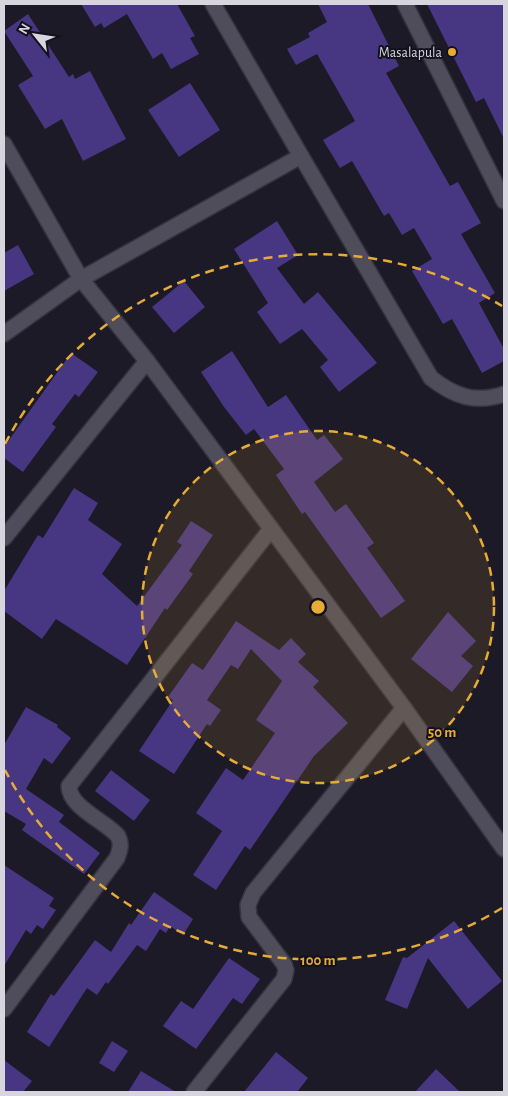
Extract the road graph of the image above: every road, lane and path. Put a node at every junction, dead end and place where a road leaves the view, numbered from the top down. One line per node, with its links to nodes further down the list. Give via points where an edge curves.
1 (213, 4): 4 (street)
2 (405, 4): 5 (street)
3 (4, 144): 6 (street)
4 (301, 156): 6 (street); 9 (street, via 431,378 450,392 474,399)
5 (504, 201)
6 (81, 279): 7 (street); 8 (street)
7 (4, 334)
8 (147, 361): 10 (street); 11 (street)
9 (504, 394)
10 (271, 529): 12 (street); 14 (street, via 69,786 74,802 118,836 120,851)
11 (4, 538)
12 (404, 708): 13 (street); 15 (street, via 253,893 248,905 249,917 284,964 284,979)
13 (504, 849)
14 (4, 1009)
15 (194, 1092)

